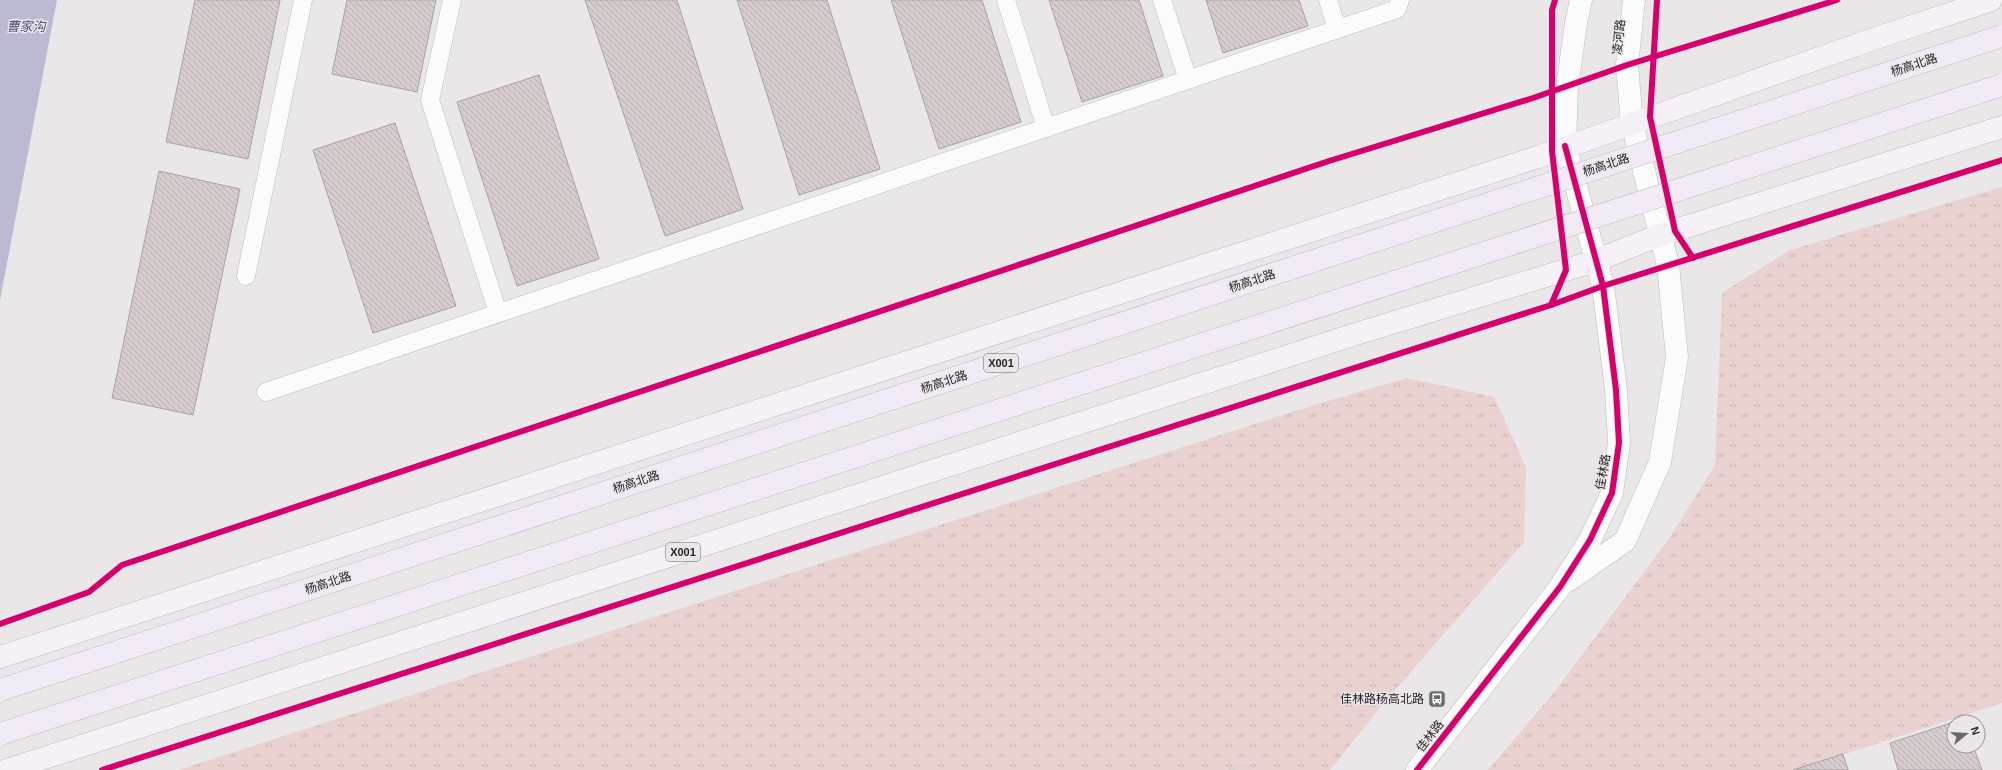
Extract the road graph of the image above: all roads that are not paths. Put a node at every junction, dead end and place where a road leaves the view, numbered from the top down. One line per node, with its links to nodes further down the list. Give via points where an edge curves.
1 (303, 0): 20 (lane)
2 (452, 0): 21 (lane, via 430,100)
3 (1006, 0): 16 (lane)
4 (1162, 0): 12 (lane)
5 (1328, 0): 10 (lane)
6 (1400, 0): 10 (lane, via 1397,9)
7 (1581, 0): 17 (street, via 1567,87)
8 (1634, 0): 14 (street, 凌河路, via 1627,65)
9 (1990, 0): 14 (main road, X001)
10 (1337, 29): 12 (lane)
11 (2002, 36): 25 (highway, 杨高北路 / X001, bridge)
12 (1188, 80): 16 (lane)
13 (2002, 85): 26 (highway, bridge)
14 (1632, 124): 17 (main road, X001); 18 (street, 佳林路)
15 (2002, 127): 18 (main road, X001)
16 (1046, 128): 21 (lane)
17 (1566, 146): 19 (street, 佳林路); 24 (main road, X001)
18 (1660, 235): 19 (main road, X001); 23 (street, 佳林路, via 1668,265 1678,357 1660,462 1625,541)
19 (1595, 261): 23 (street, 佳林路, via 1603,286 1616,390 1619,443 1612,493 1590,540); 27 (main road, X001, via 1359,333)
20 (246, 276)
21 (498, 313): 22 (lane)
22 (266, 392)
23 (1560, 587): 28 (street, 佳林路)
24 (0, 657)
25 (0, 690)
26 (0, 734)
27 (7, 770)
28 (1417, 770)

